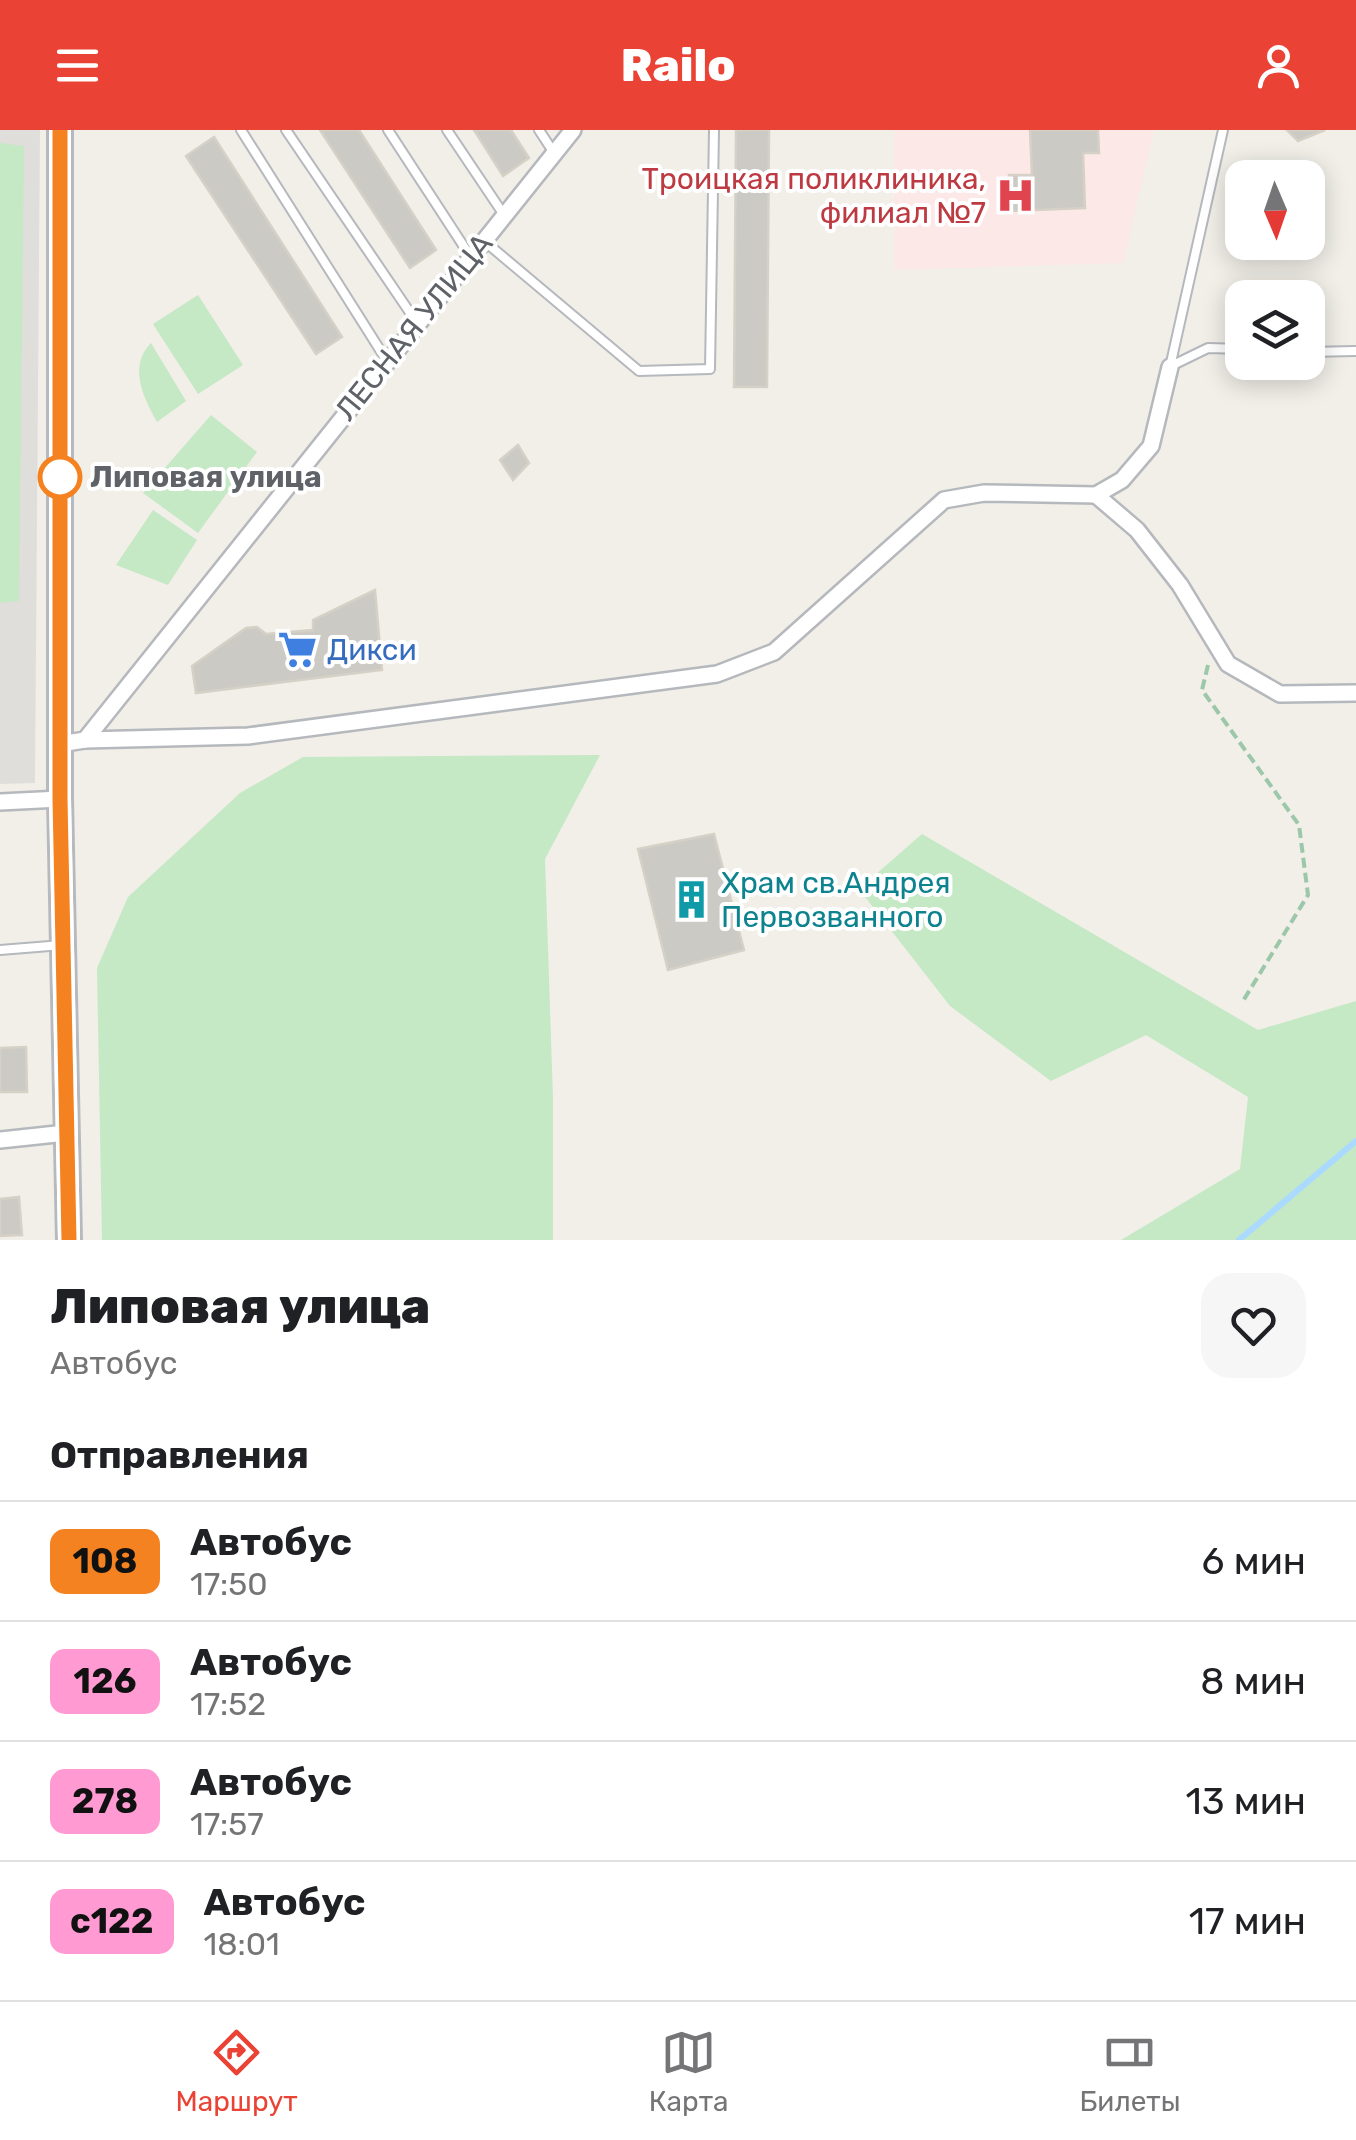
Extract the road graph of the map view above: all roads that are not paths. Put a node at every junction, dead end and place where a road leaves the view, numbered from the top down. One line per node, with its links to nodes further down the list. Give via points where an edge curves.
1 (60, 130): 23 (street)
2 (240, 130): 18 (lane)
3 (286, 130): 14 (lane)
4 (388, 130): 13 (lane)
5 (447, 130): 11 (lane)
6 (538, 130): 10 (lane)
7 (574, 130): 10 (street, ЛЕСНАЯ УЛИЦА)
8 (714, 130): 12 (lane, via 710,369 639,371)
9 (1224, 130): 19 (lane)
10 (554, 154): 11 (street, ЛЕСНАЯ УЛИЦА)
11 (504, 215): 12 (street, ЛЕСНАЯ УЛИЦА)
12 (483, 240): 13 (street, ЛЕСНАЯ УЛИЦА)
13 (470, 256): 14 (street, ЛЕСНАЯ УЛИЦА)
14 (417, 323): 18 (street, ЛЕСНАЯ УЛИЦА)
15 (1225, 348): 19 (lane, via 1208,348)
16 (1356, 351): 17 (lane)
17 (1325, 352)
18 (387, 361): 22 (street, ЛЕСНАЯ УЛИЦА)
19 (1170, 367): 20 (street, via 1151,446 1122,480)
20 (1096, 495): 21 (street, via 1137,530 1180,585 1228,664 1280,694); 22 (street, via 944,500 774,652 717,674 248,736)
21 (1356, 693)
22 (85, 740): 23 (street)
23 (60, 744): 24 (street)
24 (60, 799): 25 (street); 26 (street)
25 (0, 802)
26 (62, 945): 27 (lane); 28 (street)
27 (0, 950)
28 (66, 1133): 29 (street); 30 (street)
29 (0, 1140)
30 (69, 1240)

